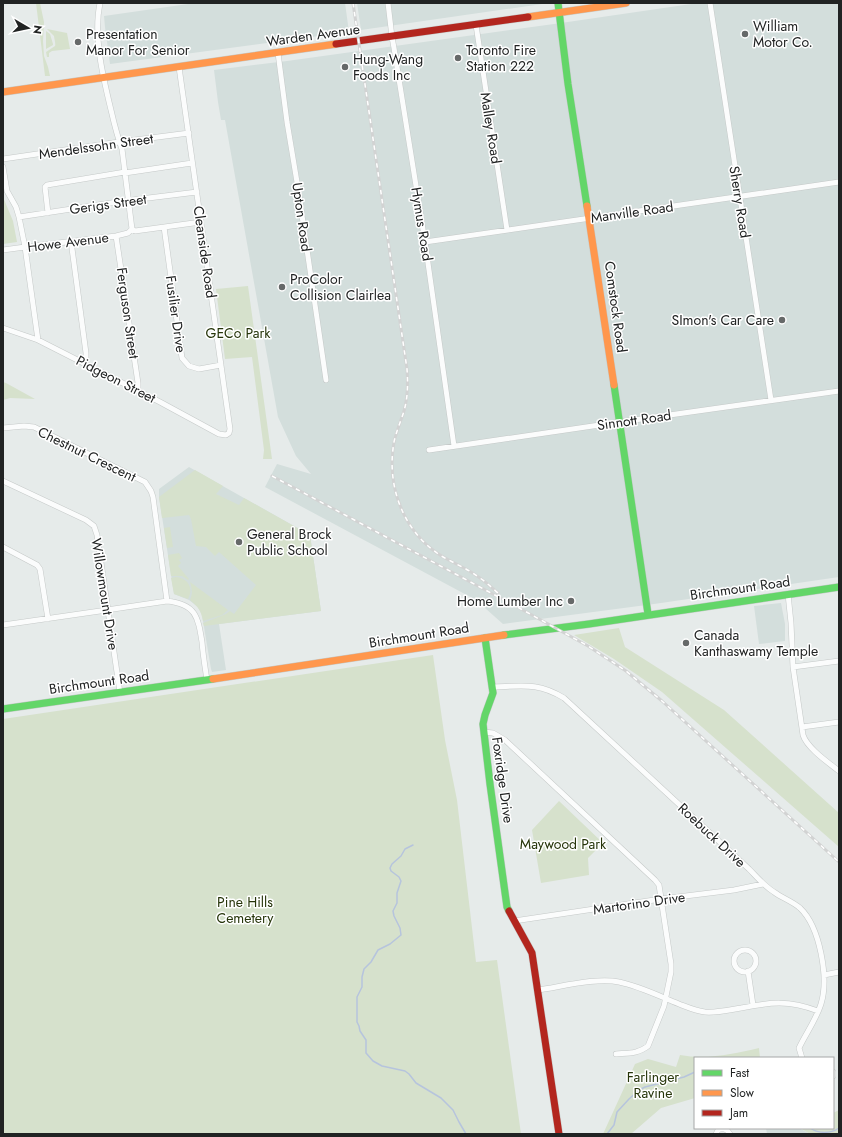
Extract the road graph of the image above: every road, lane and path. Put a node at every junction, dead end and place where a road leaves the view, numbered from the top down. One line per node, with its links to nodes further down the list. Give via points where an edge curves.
1 (100, 3): 11 (street, via 98,34)
2 (388, 3): 8 (street, Hymus Road)
3 (558, 3): 6 (main road, Comstock Road)
4 (626, 3): 6 (main road, Warden Avenue)
5 (710, 3): 21 (street, Sherry Road)
6 (559, 12): 7 (main road, Warden Avenue); 25 (main road, Comstock Road)
7 (476, 26): 8 (main road, Warden Avenue); 29 (street, Malley Road)
8 (392, 37): 9 (main road, Warden Avenue); 32 (street, Hymus Road)
9 (278, 54): 10 (main road, Warden Avenue); 39 (street, Upton Road)
10 (179, 67): 11 (main road, Warden Avenue); 13 (street, Cleanside Road)
11 (104, 78): 12 (main road, Warden Avenue); 14 (street)
12 (3, 92)
13 (188, 133): 14 (street, Mendelssohn Street); 16 (street, Cleanside Road)
14 (119, 142): 15 (street, Mendelssohn Street); 18 (street)
15 (3, 159)
16 (192, 163): 18 (street); 20 (street, Cleanside Road)
17 (3, 167): 24 (street, via 7,191)
18 (125, 173): 22 (street); 23 (street, via 47,184 45,191)
19 (839, 182): 21 (street, Manville Road)
20 (197, 192): 22 (street, Gerigs Street); 26 (street, Cleanside Road)
21 (740, 197): 25 (street, Manville Road); 42 (street, Sherry Road)
22 (129, 201): 23 (street, Gerigs Street); 27 (street)
23 (48, 213): 24 (street, Gerigs Street)
24 (19, 217): 33 (street)
25 (589, 218): 29 (street, Manville Road); 43 (main road, Comstock Road)
26 (201, 222): 28 (street, Howe Avenue); 38 (street, Cleanside Road)
27 (132, 227): 28 (street, Howe Avenue, via 135,231); 30 (street, Howe Avenue, via 128,233)
28 (164, 227): 38 (street, Fusilier Drive, via 182,358 189,366 199,369)
29 (507, 230): 32 (street, Manville Road)
30 (116, 236): 31 (street, Howe Avenue); 40 (street, Ferguson Street)
31 (71, 241): 33 (street, Howe Avenue); 37 (street)
32 (425, 242): 46 (street, Hymus Road)
33 (25, 247): 34 (street, Howe Avenue); 36 (street)
34 (3, 250)
35 (3, 328): 36 (street, Pidgeon Street)
36 (38, 340): 37 (street, Pidgeon Street)
37 (86, 364): 40 (street, Pidgeon Street)
38 (221, 365): 45 (street, Cleanside Road, via 230,429)
39 (326, 380)
40 (138, 391): 45 (street, Pidgeon Street, via 219,434)
41 (839, 391): 42 (street, Sinnott Road)
42 (771, 400): 43 (street, Sinnott Road)
43 (620, 422): 46 (street, Sinnott Road); 54 (main road, Comstock Road)
44 (3, 428): 52 (street, Chestnut Crescent, via 34,427 145,482 151,491)
45 (226, 435)
46 (454, 446): 47 (street, Sinnott Road)
47 (428, 450)
48 (3, 481): 53 (street, Willowmount Drive, via 94,526)
49 (3, 547): 55 (street, via 40,569)
50 (839, 587): 51 (main road, Birchmount Road)
51 (788, 594): 54 (main road, Birchmount Road); 59 (street)
52 (168, 601): 53 (street); 60 (street, via 185,606 197,618)
53 (109, 610): 55 (street); 62 (street, Willowmount Drive)
54 (648, 614): 57 (main road, Birchmount Road)
55 (48, 619): 56 (street)
56 (3, 625)
57 (485, 638): 60 (main road, Birchmount Road); 61 (main road, Foxridge Drive)
58 (839, 660): 59 (street)
59 (793, 667): 65 (street)
60 (207, 680): 62 (main road, Birchmount Road)
61 (493, 688): 66 (main road, Foxridge Drive, via 485,715); 68 (street, Roebuck Drive, via 534,686 564,698)
62 (120, 692): 63 (main road, Birchmount Road)
63 (3, 709)
64 (839, 722): 65 (street)
65 (802, 728): 67 (street, via 806,742)
66 (484, 732): 69 (street, via 493,733 505,740 655,880 659,885); 70 (main road, Foxridge Drive, via 507,907)
67 (839, 771)
68 (763, 884): 69 (street, Martorino Drive); 73 (street, Roebuck Drive, via 790,900 810,920 817,936)
69 (661, 899): 70 (street, Martorino Drive); 75 (street, via 671,964)
70 (514, 921): 74 (main road, Foxridge Drive, via 532,953)
71 (748, 971): 71 (street, via 754,967 756,960 751,951 744,950 738,953 735,962 741,970); 76 (street)
72 (839, 972): 73 (street)
73 (824, 975): 77 (street, Roebuck Drive, via 824,991)
74 (538, 990): 75 (street, via 610,980); 80 (main road, Foxridge Drive)
75 (665, 998): 76 (street, via 702,1012 720,1012); 78 (street, via 648,1046 636,1052)
76 (753, 1005): 77 (street, via 782,1002)
77 (818, 1010): 79 (street, Roebuck Drive, via 799,1048)
78 (616, 1054)
79 (802, 1057)
80 (559, 1134)

